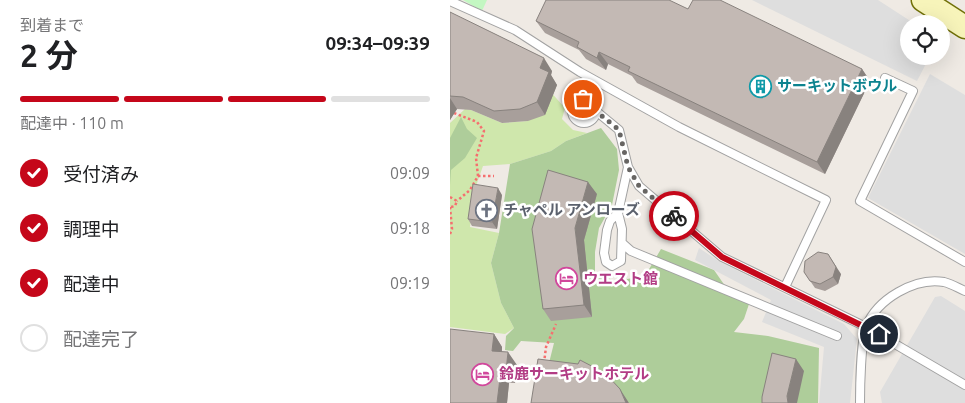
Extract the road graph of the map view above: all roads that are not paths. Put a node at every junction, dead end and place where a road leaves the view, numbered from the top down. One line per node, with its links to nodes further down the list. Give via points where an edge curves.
1 (923, 0): 3 (street)
2 (450, 1): 10 (lane, via 515,30 580,72 679,127 826,200)
3 (965, 27)
4 (885, 78): 9 (lane, via 913,91 860,201)
5 (596, 111): 6 (lane, via 619,130)
6 (628, 167): 7 (lane); 10 (lane, via 639,186 722,257)
7 (618, 213): 8 (lane); 8 (lane, via 610,221 604,253 606,262 612,266 621,261)
8 (622, 243): 13 (lane, via 631,251)
9 (965, 262)
10 (785, 287): 12 (lane)
11 (965, 291): 12 (lane, via 942,282 915,285 886,301)
12 (866, 327): 14 (lane); 15 (lane)
13 (837, 336)
14 (965, 385)
15 (860, 403)

